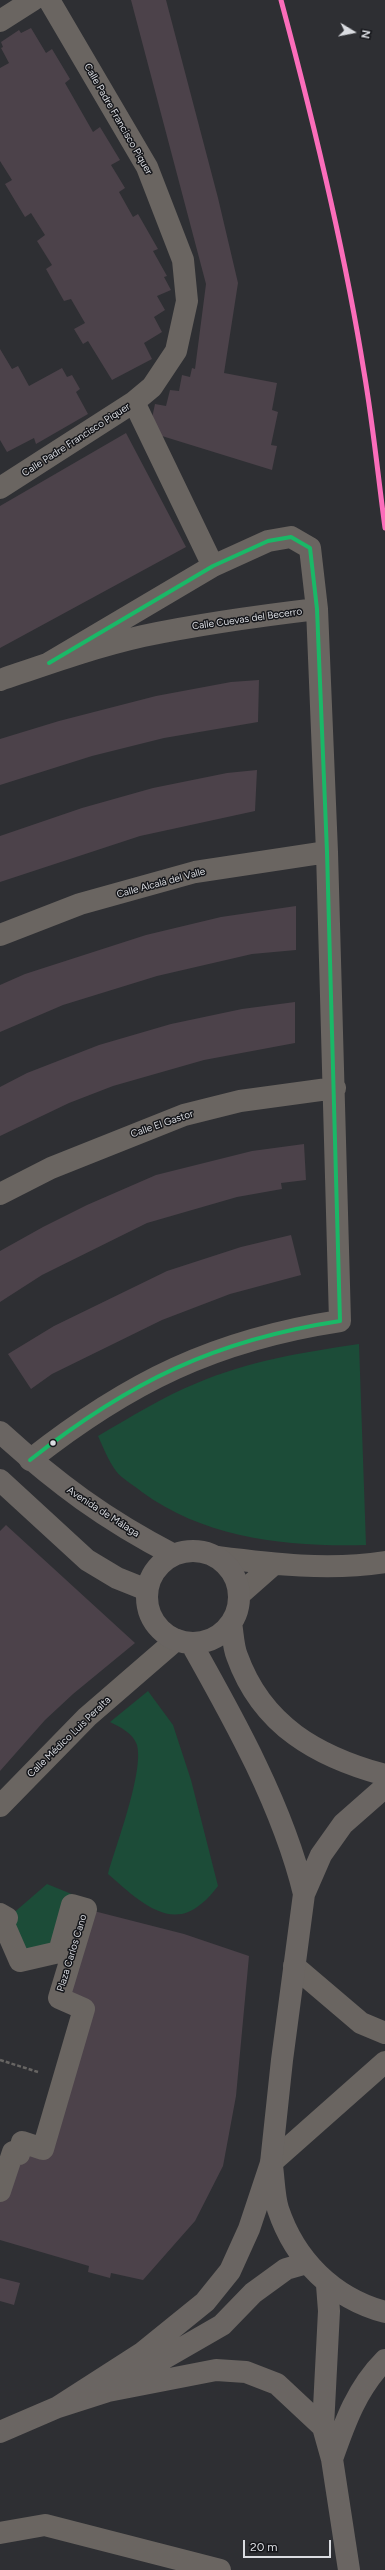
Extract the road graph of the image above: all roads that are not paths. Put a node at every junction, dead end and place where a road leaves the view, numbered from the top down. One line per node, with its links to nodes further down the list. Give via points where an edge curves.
1 (33, 0): 3 (street)
2 (49, 0): 4 (street, Calle Padre Francisco Piquer, via 147,167 183,260 187,301 176,351 152,387)
3 (0, 21)
4 (134, 402): 5 (street, Calle Padre Francisco Piquer); 6 (street)
5 (3, 481)
6 (213, 566): 7 (street, via 268,540 291,537 310,548); 8 (street)
7 (317, 609): 8 (street, Calle Cuevas del Becerro, via 238,619 142,636); 10 (street, Calle Cuevas del Becerro)
8 (49, 663): 9 (street, Calle Cuevas del Becerro)
9 (0, 680)
10 (327, 852): 11 (street, Calle Alcalá del Valle, via 195,872 80,904); 12 (street, Calle Cuevas del Becerro)
11 (0, 935)
12 (335, 1088): 13 (street, Calle El Gastor, via 240,1101 184,1114 51,1168); 15 (street, Calle Cuevas del Becerro, via 340,1321 264,1335 151,1378 84,1419)
13 (0, 1194)
14 (0, 1432): 15 (main road, Avenida de Málaga)
15 (30, 1460): 17 (main road, Avenida de Málaga, via 79,1499)
16 (1, 1482): 21 (main road, via 88,1560 117,1578)
17 (174, 1555): 18 (main road, via 188,1551 203,1551); 21 (main road, via 161,1563 152,1575)
18 (217, 1557): 20 (street); 22 (main road, via 232,1574)
19 (385, 1562): 20 (street, via 327,1566)
20 (273, 1565): 22 (street)
21 (148, 1590): 24 (main road, via 147,1605 153,1620 162,1632)
22 (239, 1595): 23 (main road, via 238,1610)
23 (231, 1623): 24 (main road, via 220,1635 206,1641); 25 (main road, via 236,1656 251,1687 292,1733 323,1754)
24 (183, 1642): 27 (street, Calle Médico Luis Peralta, via 87,1717); 28 (main road, via 258,1769 298,1869)
25 (385, 1775)
26 (385, 1787): 28 (main road, via 343,1824 321,1855)
27 (0, 1804)
28 (304, 1894): 30 (main road)
29 (0, 1914): 34 (street, Plaza Carlos Cano, via 8,1918 3,1922 20,1961 59,1952 72,1904 86,1909 59,1998 84,2008 43,2149 22,2142 19,2154 13,2152)
30 (294, 1966): 31 (street, via 361,2023); 33 (main road)
31 (385, 2033)
32 (385, 2062): 33 (street)
33 (272, 2163): 35 (main road, via 278,2208 291,2237); 40 (main road, via 249,2229 230,2271 205,2302 142,2353)
34 (0, 2191)
35 (307, 2263): 36 (main road); 39 (main road, via 286,2269 253,2293 222,2325)
36 (327, 2285): 37 (main road, via 362,2306); 41 (main road)
37 (385, 2312)
38 (385, 2360): 43 (main road, via 351,2405)
39 (108, 2391): 40 (main road); 41 (main road, via 216,2370 246,2372 277,2384)
40 (58, 2407): 42 (main road)
41 (322, 2427): 43 (main road)
42 (0, 2432)
43 (332, 2459): 45 (main road)
44 (0, 2533): 46 (street, via 45,2525)
45 (344, 2569)
46 (220, 2570)

